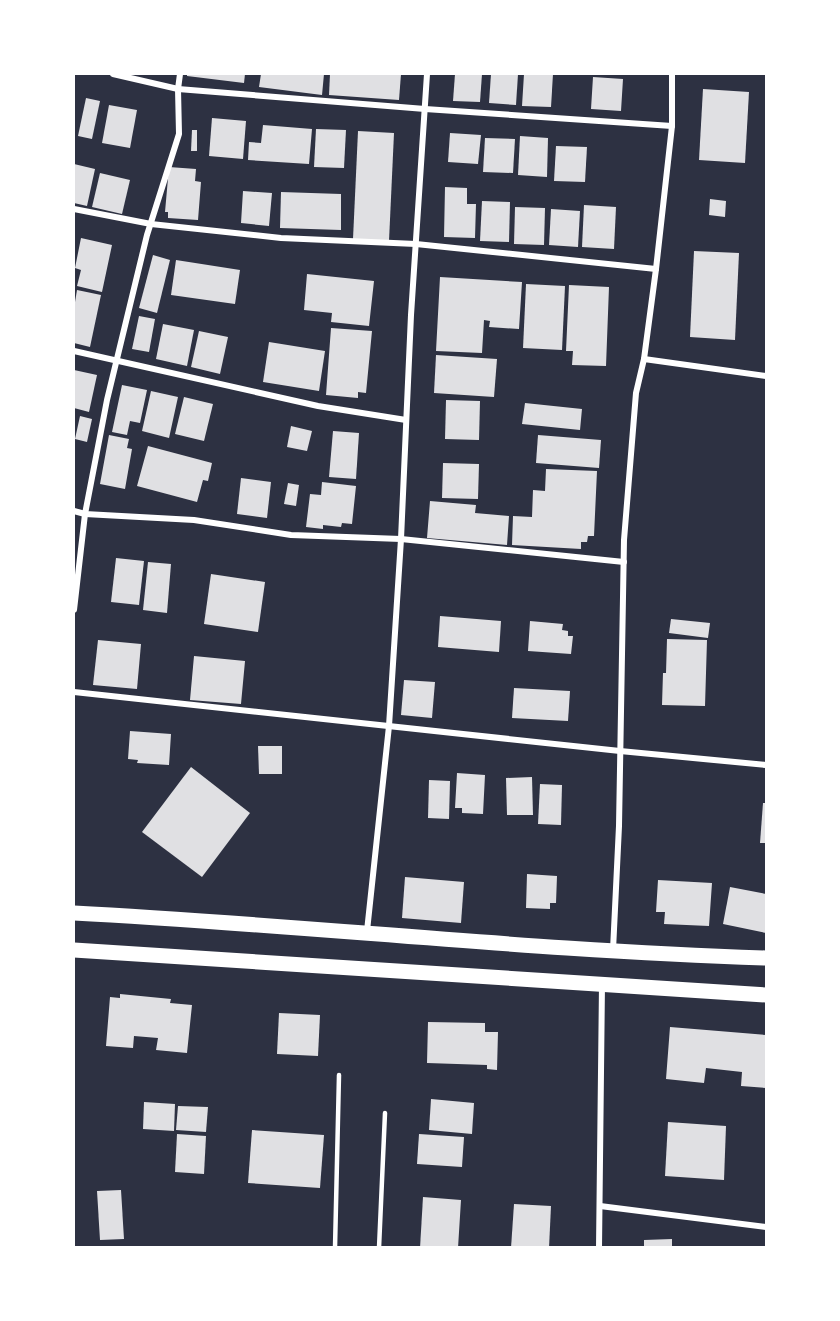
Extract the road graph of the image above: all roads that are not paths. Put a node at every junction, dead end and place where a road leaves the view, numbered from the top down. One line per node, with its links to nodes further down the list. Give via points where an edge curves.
1 (113, 74): 5 (street)
2 (180, 74): 5 (street)
3 (428, 74): 6 (street)
4 (672, 74): 7 (street)
5 (178, 89): 6 (street); 9 (street, via 179,134)
6 (425, 109): 7 (street); 10 (street)
7 (672, 126): 11 (street)
8 (74, 209): 9 (street)
9 (151, 224): 10 (street, via 281,238); 14 (street)
10 (416, 244): 11 (street); 16 (street)
11 (656, 269): 13 (street)
12 (74, 351): 14 (street)
13 (644, 359): 15 (street); 20 (street, via 636,393)
14 (117, 360): 16 (street, via 318,406); 18 (street)
15 (766, 376)
16 (406, 420): 19 (street)
17 (74, 511): 18 (street)
18 (86, 514): 19 (street, via 194,520 291,535); 21 (street)
19 (400, 539): 20 (street); 23 (street)
20 (624, 562): 24 (street)
21 (74, 610)
22 (74, 692): 23 (street)
23 (389, 726): 24 (street); 27 (street)
24 (620, 752): 25 (street); 29 (street)
25 (766, 765)
26 (74, 913): 27 (main road)
27 (367, 932): 29 (main road)
28 (74, 950): 31 (main road)
29 (613, 951): 30 (main road)
30 (766, 958)
31 (602, 984): 32 (main road); 35 (street)
32 (766, 995)
33 (339, 1075): 37 (lane)
34 (385, 1113): 38 (lane)
35 (600, 1206): 36 (street); 39 (street)
36 (766, 1227)
37 (335, 1248)
38 (379, 1248)
39 (599, 1248)

